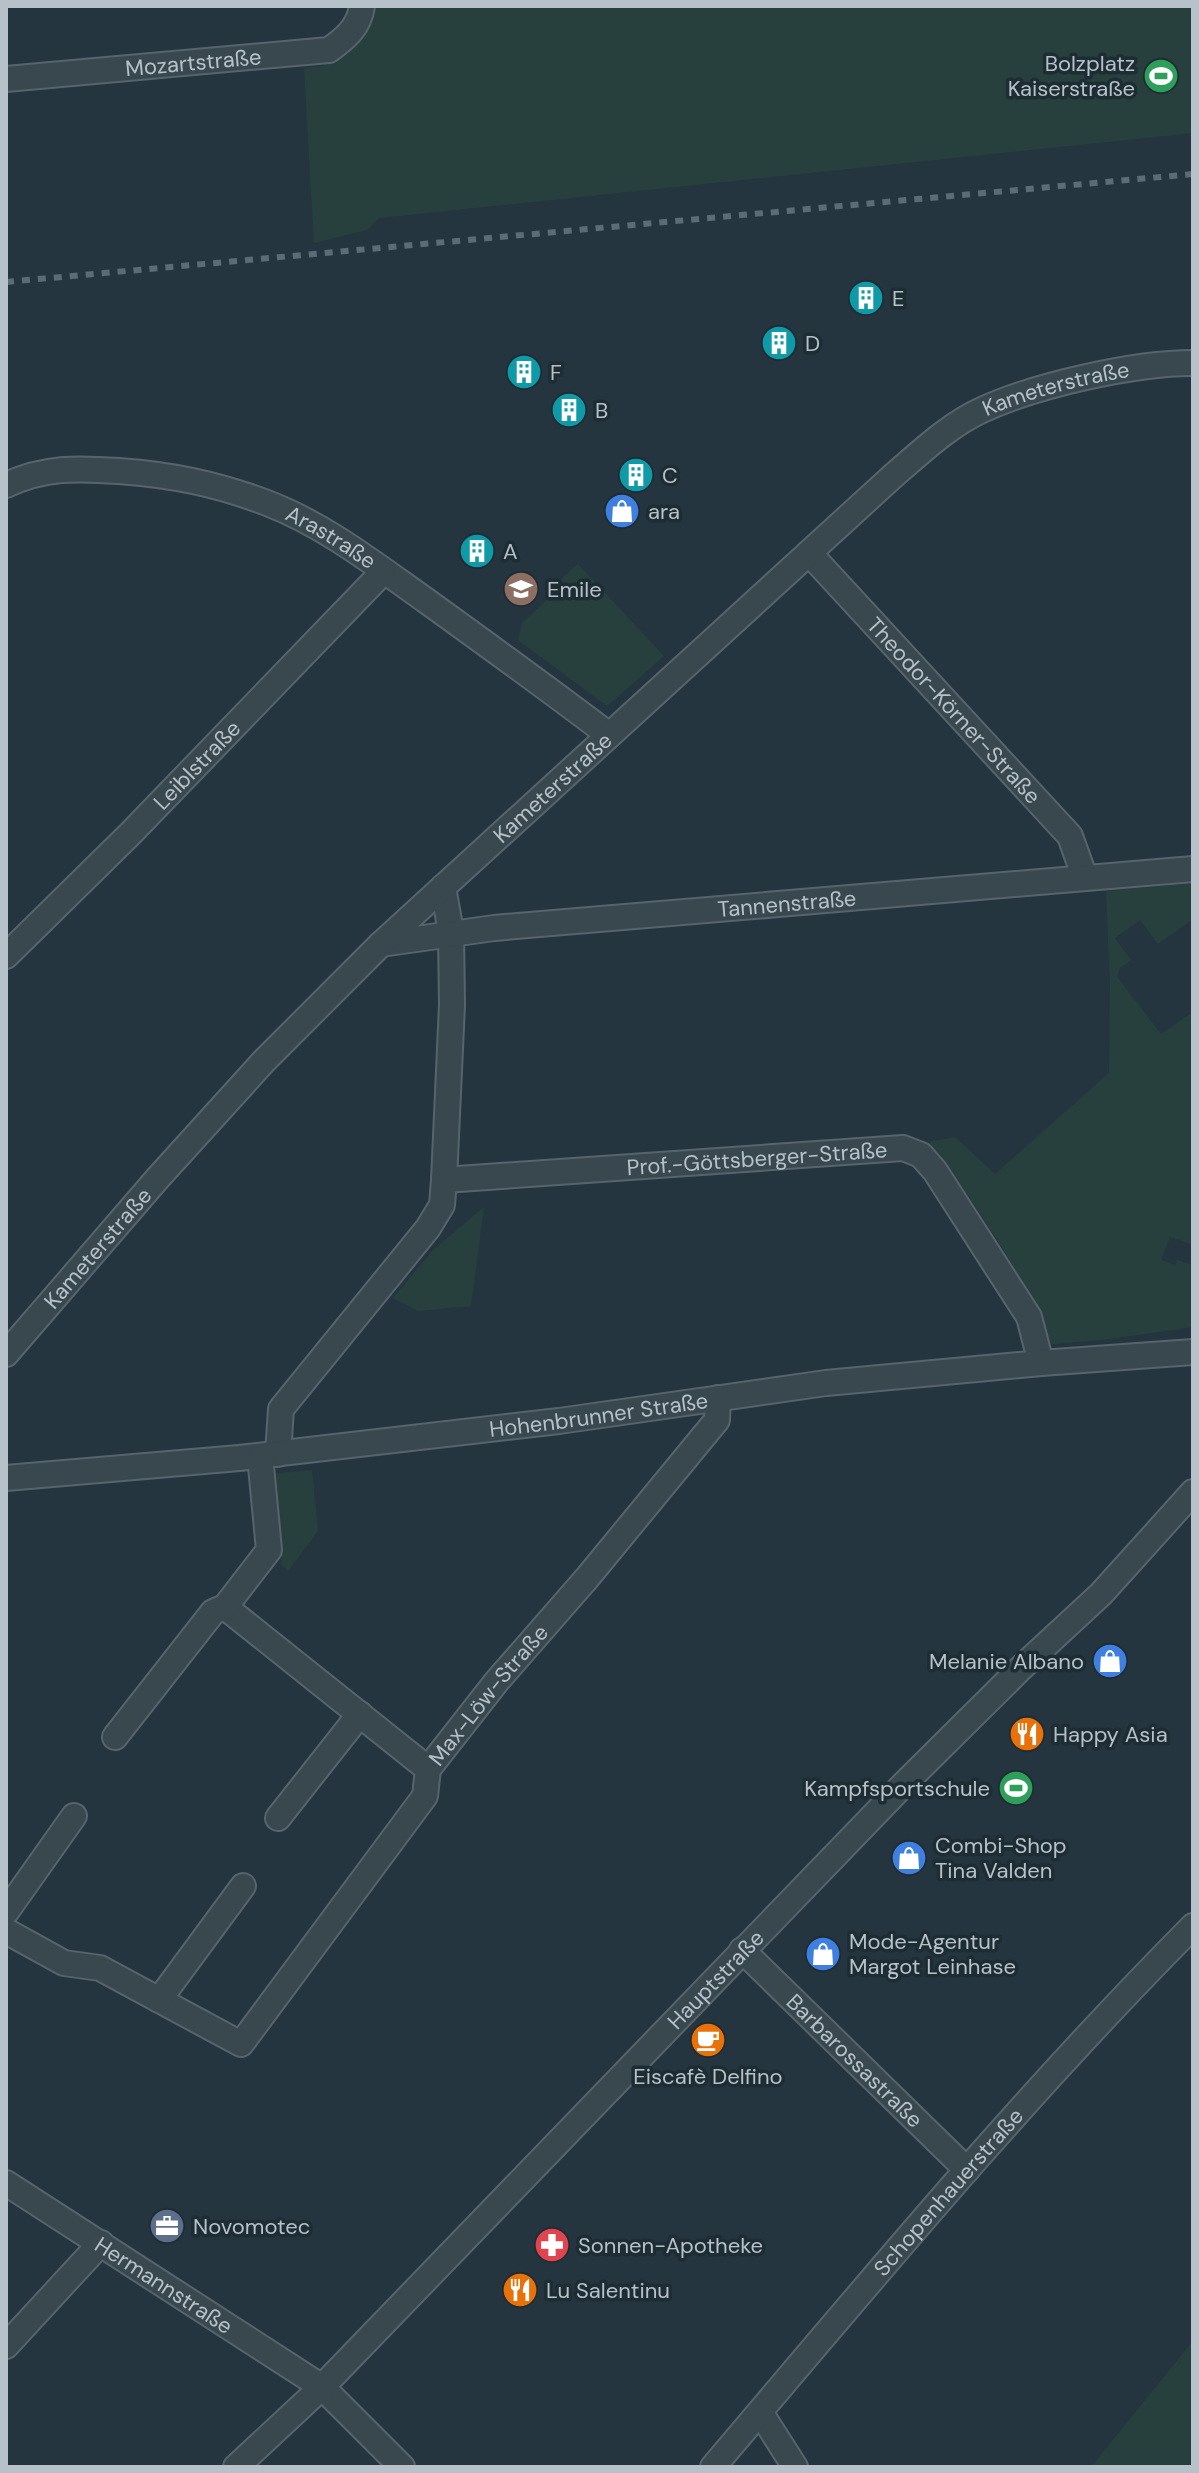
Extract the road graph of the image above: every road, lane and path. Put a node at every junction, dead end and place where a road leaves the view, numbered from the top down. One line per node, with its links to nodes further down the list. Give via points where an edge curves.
1 (362, 8): 2 (street, Mozartstraße, via 346,38 329,50)
2 (6, 79)
3 (1193, 363): 5 (street, Kameterstraße, via 1067,382 980,411 933,442)
4 (6, 485): 6 (street, Arastraße, via 30,474 73,468 170,475 268,503)
5 (809, 553): 7 (street, Kameterstraße); 9 (street, Theodor-Körner-Straße, via 1070,836)
6 (384, 571): 7 (street, Arastraße); 13 (street, Leiblstraße)
7 (609, 735): 10 (street, Kameterstraße)
8 (1193, 869): 9 (street, Tannenstraße)
9 (1085, 878): 11 (street, Tannenstraße)
10 (443, 887): 11 (street); 12 (street, Kameterstraße)
11 (451, 932): 12 (street, Tannenstraße); 14 (street)
12 (381, 944): 16 (street, Kameterstraße, via 247,1079)
13 (6, 956)
14 (444, 1180): 17 (street, Prof.-Göttsberger-Straße, via 903,1148 921,1155 935,1171 1029,1317); 19 (street, via 442,1205 428,1228 281,1409)
15 (1193, 1352): 17 (street, Hohenbrunner Straße)
16 (6, 1354)
17 (1041, 1363): 18 (street, Hohenbrunner Straße)
18 (718, 1398): 19 (street, Hohenbrunner Straße); 25 (street, Max-Löw-Straße, via 717,1420)
19 (269, 1455): 20 (street, Hohenbrunner Straße); 22 (street, via 269,1550)
20 (6, 1478)
21 (1193, 1492): 32 (street, Hauptstraße, via 1101,1594 958,1729)
22 (225, 1607): 23 (street); 24 (street, via 213,1612)
23 (360, 1714): 25 (street); 27 (street)
24 (115, 1737)
25 (428, 1769): 33 (street, Max-Löw-Straße, via 425,1796 241,2044)
26 (74, 1816): 29 (street)
27 (278, 1818)
28 (243, 1886): 33 (street)
29 (6, 1912)
30 (1193, 1926): 34 (street, Schopenhauerstraße, via 1104,2016)
31 (6, 1931): 33 (street, Max-Löw-Straße, via 64,1963 100,1968)
32 (742, 1950): 34 (street, Barbarossastraße); 38 (street, Hauptstraße)
33 (159, 2000)
34 (967, 2170): 39 (street, Schopenhauerstraße)
35 (6, 2183): 36 (street, Hermannstraße)
36 (101, 2243): 37 (street); 38 (street, Hermannstraße)
37 (6, 2346)
38 (322, 2387): 40 (street, Hauptstraße); 41 (street, Hermannstraße)
39 (760, 2412): 42 (street, Schopenhauerstraße); 43 (street)
40 (236, 2467)
41 (402, 2467)
42 (713, 2467)
43 (795, 2467)

